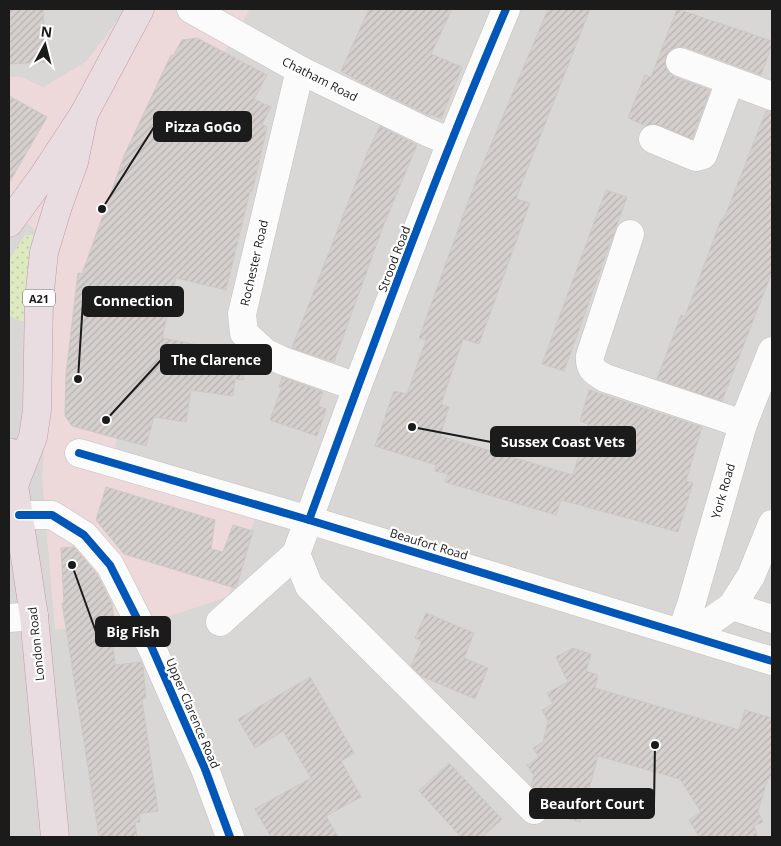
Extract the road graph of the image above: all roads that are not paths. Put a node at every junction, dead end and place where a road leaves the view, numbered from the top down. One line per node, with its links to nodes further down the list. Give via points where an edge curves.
1 (191, 9): 5 (street, Chatham Road)
2 (506, 9): 10 (street, Strood Road)
3 (133, 12): 8 (highway, A21)
4 (680, 62): 6 (street)
5 (300, 70): 10 (street, Chatham Road); 14 (street, Rochester Road, via 242,314 244,333 266,353 282,361)
6 (730, 81): 7 (street); 9 (street, via 703,155 696,156)
7 (772, 96)
8 (84, 114): 11 (highway, A21); 18 (highway, A21, via 74,162 44,252 39,300 37,410 33,437)
9 (652, 139)
10 (451, 142): 14 (street, Strood Road)
11 (9, 223)
12 (630, 234): 15 (street, via 590,356 590,365 595,373 605,378)
13 (772, 351): 15 (street, York Road)
14 (357, 387): 20 (street, Strood Road)
15 (743, 424): 27 (street, York Road, via 691,605)
16 (9, 452): 18 (highway, London Road)
17 (79, 453): 20 (street, Beaufort Road)
18 (14, 484): 19 (highway, London Road)
19 (19, 515): 24 (highway, London Road); 31 (street, Upper Clarence Road, via 52,515 84,535 110,565 152,648 205,769)
20 (309, 520): 22 (street, Strood Road); 27 (street, Beaufort Road)
21 (772, 524): 23 (street, via 751,576)
22 (296, 554): 26 (street); 29 (street, via 309,586)
23 (732, 606): 25 (street); 27 (street)
24 (21, 617): 30 (highway, London Road)
25 (772, 619)
26 (220, 622)
27 (686, 634): 28 (street, Beaufort Road)
28 (772, 661)
29 (534, 810)
30 (55, 837)
31 (230, 837)

